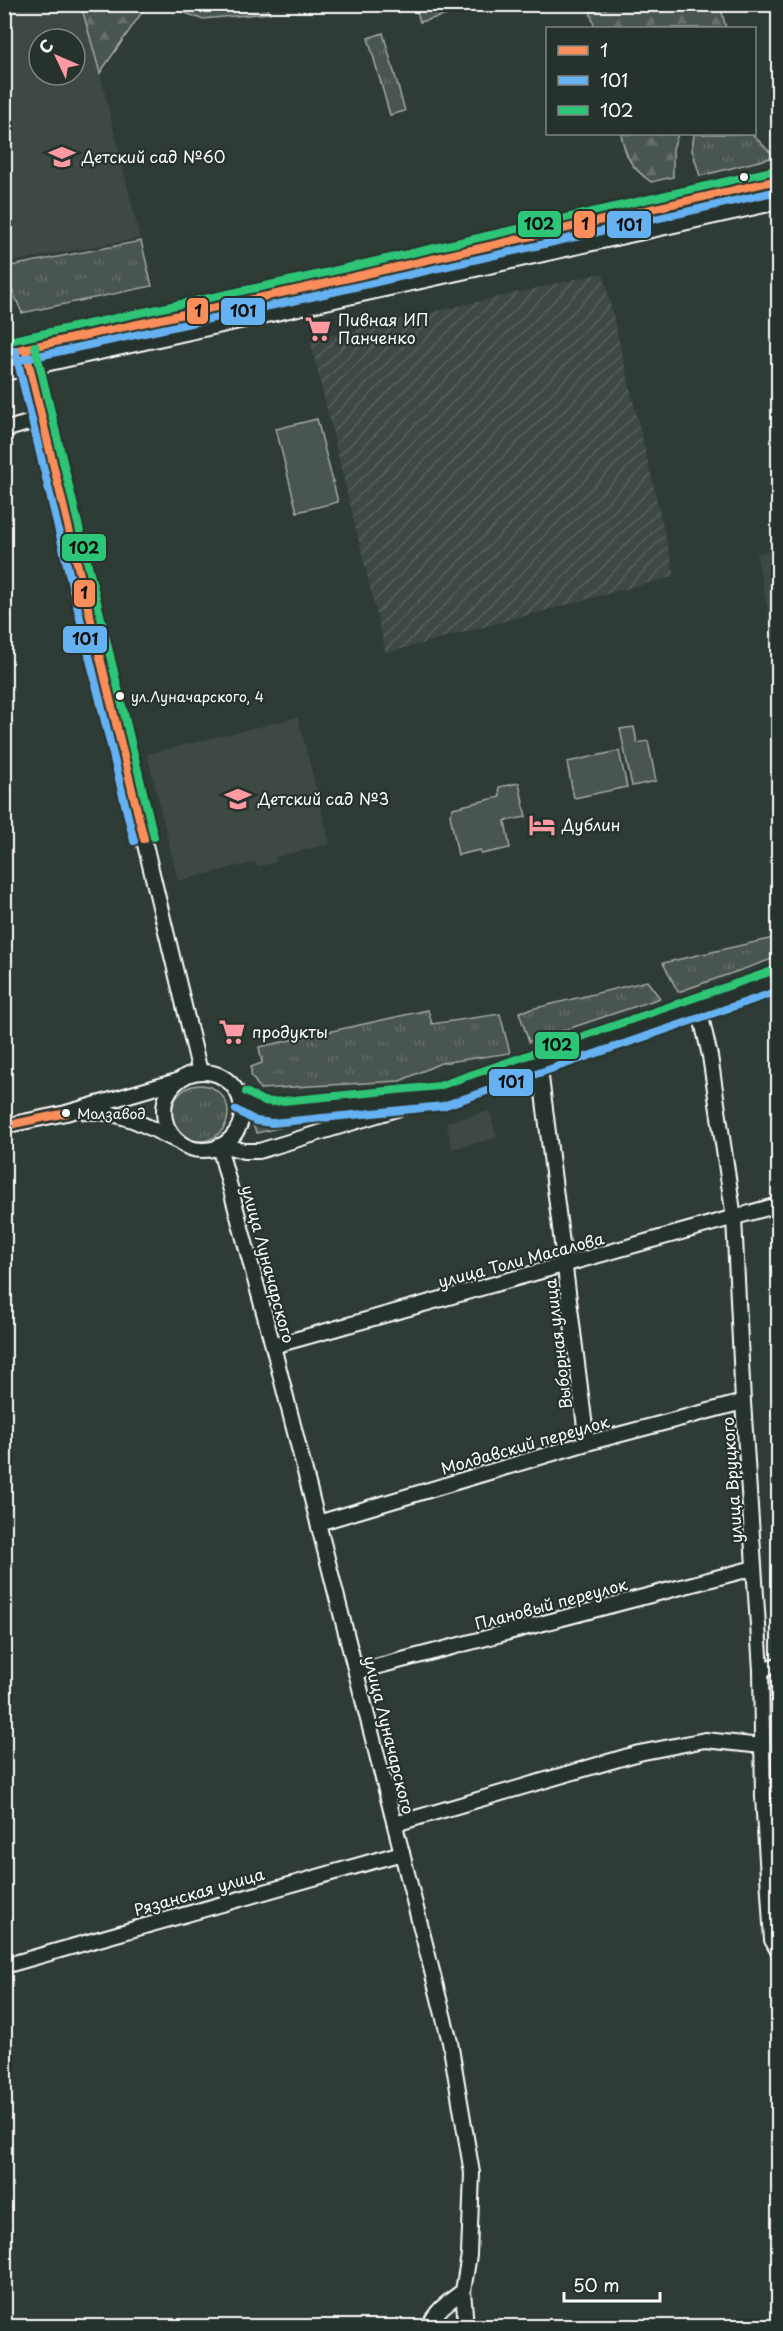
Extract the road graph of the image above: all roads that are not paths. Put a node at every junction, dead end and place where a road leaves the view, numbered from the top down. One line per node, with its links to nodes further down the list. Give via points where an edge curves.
1 (778, 180): 4 (highway)
2 (778, 199): 4 (highway)
3 (4, 353): 4 (highway)
4 (27, 356): 5 (highway); 6 (street)
5 (4, 370)
6 (42, 419): 7 (street); 11 (street)
7 (4, 430)
8 (778, 980): 9 (street)
9 (699, 1008): 10 (street); 20 (street, улица Вруцкого)
10 (540, 1062): 13 (street); 21 (street, Выборная улица)
11 (200, 1072): 12 (street); 14 (street, via 229,1082)
12 (177, 1081): 15 (street); 17 (street, via 164,1111 170,1133)
13 (441, 1096): 14 (street, via 272,1113); 18 (street, via 259,1151)
14 (241, 1101): 18 (street, via 239,1126)
15 (66, 1113): 16 (street); 17 (street, via 97,1111 122,1116)
16 (4, 1126)
17 (178, 1141): 18 (street, via 198,1150)
18 (220, 1145): 22 (street, улица Луначарского)
19 (778, 1205): 20 (street, улица Толи Масалова)
20 (734, 1218): 21 (street, улица Толи Масалова); 23 (street, улица Вруцкого)
21 (566, 1265): 22 (street, улица Толи Масалова); 24 (street, Выборная улица)
22 (273, 1346): 25 (street, улица Луначарского)
23 (743, 1402): 24 (street, Молдавский переулок); 26 (street, улица Вруцкого)
24 (587, 1443): 25 (street, Молдавский переулок)
25 (318, 1523): 29 (street, улица Луначарского)
26 (754, 1568): 28 (street, улица Вруцкого); 29 (street, Плановый переулок)
27 (778, 1665): 28 (street)
28 (761, 1670): 30 (street, улица Вруцкого)
29 (356, 1672): 31 (street, улица Луначарского)
30 (762, 1746): 31 (street, via 705,1740 639,1753); 33 (street, улица Вруцкого, via 772,1940)
31 (395, 1824): 32 (street, улица Луначарского)
32 (402, 1853): 34 (street, Рязанская улица); 35 (street, улица Луначарского, via 450,2042 472,2173 469,2255)
33 (778, 1951)
34 (4, 1966)
35 (463, 2291): 36 (street, via 444,2306); 37 (street, улица Луначарского)
36 (430, 2326)
37 (466, 2326)

